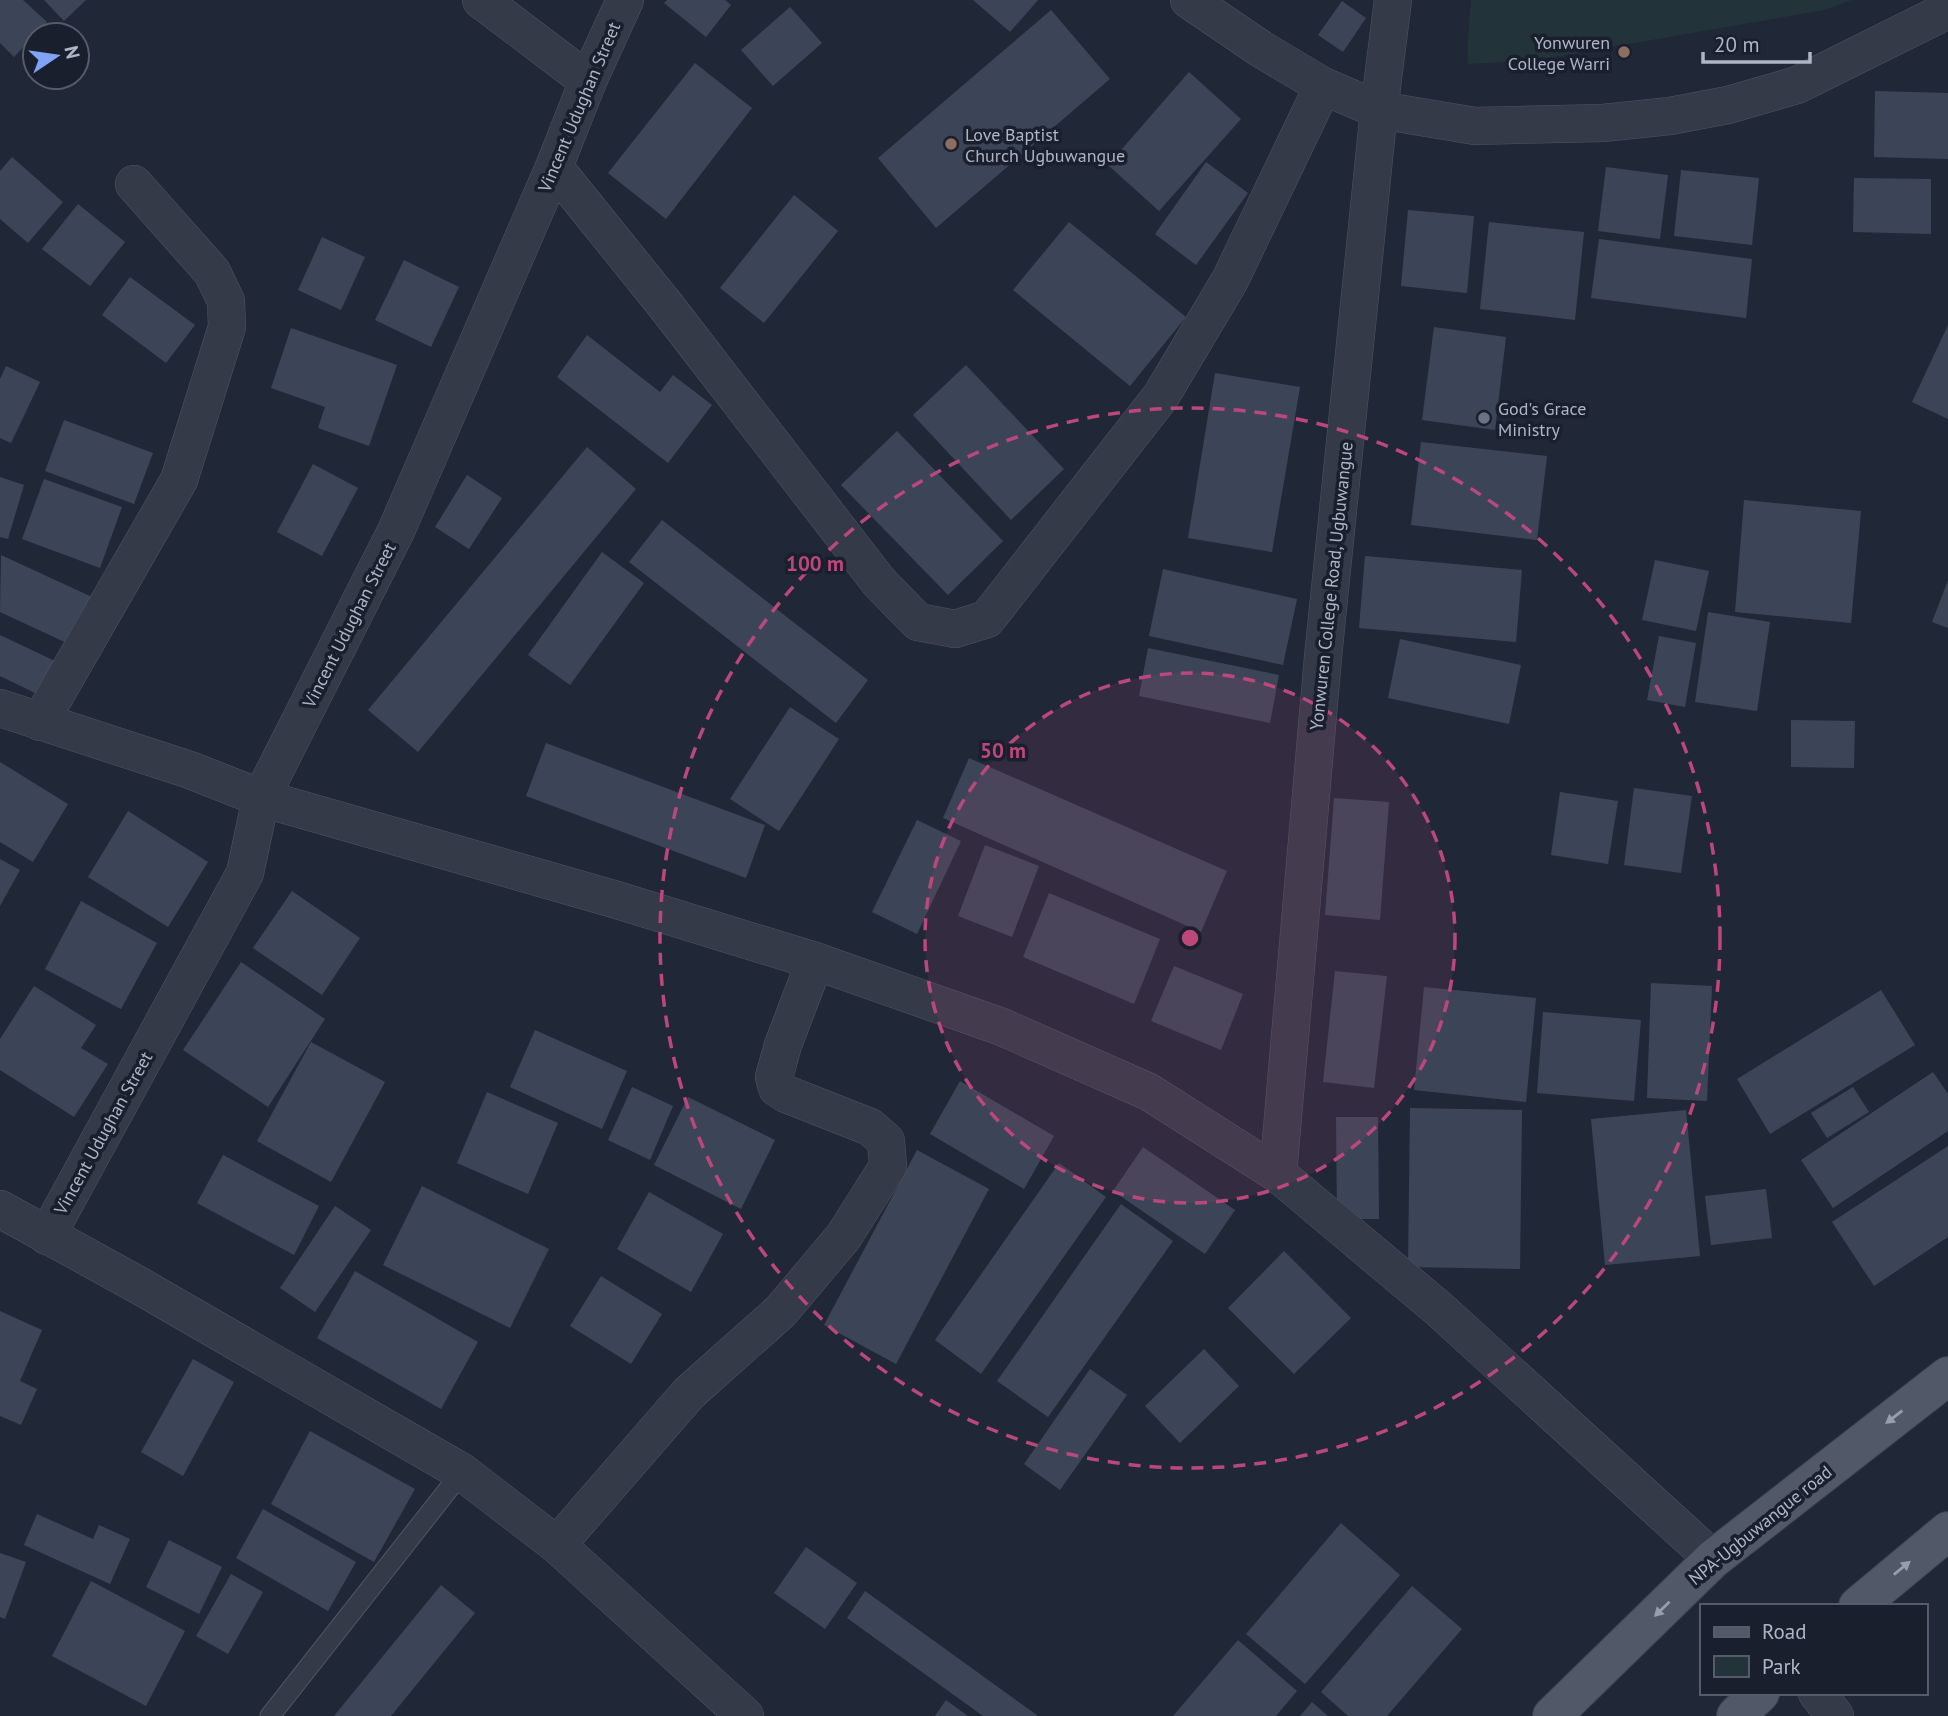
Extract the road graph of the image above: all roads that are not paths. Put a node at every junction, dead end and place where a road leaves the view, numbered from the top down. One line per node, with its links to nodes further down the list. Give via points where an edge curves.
1 (481, 0): 6 (street)
2 (625, 0): 6 (street, Vincent Udughan Street)
3 (1189, 0): 7 (street)
4 (1393, 0): 8 (street, Yonwuren College Road, Ugbuwangue)
5 (1937, 10): 8 (street, via 1797,85 1670,116 1603,123 1475,126)
6 (587, 81): 9 (street, Vincent Udughan Street)
7 (1323, 86): 8 (street); 9 (street, via 1230,281 1161,397 987,618 954,629 918,622 879,582)
8 (1379, 110): 15 (street, Yonwuren College Road, Ugbuwangue, via 1323,657)
9 (554, 167): 13 (street, Vincent Udughan Street, via 396,531)
10 (134, 184): 12 (street, via 212,272 226,301 227,327 179,480)
11 (0, 708): 12 (street)
12 (40, 722): 13 (street)
13 (261, 798): 14 (street); 17 (street, Vincent Udughan Street, via 245,873)
14 (815, 961): 15 (street, via 1002,1027 1149,1092); 21 (street, via 783,1045 774,1077 777,1088 870,1127 886,1141 888,1166 845,1236 781,1311 690,1393)
15 (1278, 1174): 22 (street, via 1439,1309)
16 (0, 1209): 17 (street)
17 (47, 1236): 19 (street)
18 (1948, 1376): 22 (main road, NPA-Ugbuwangue road, one-way to 22)
19 (462, 1472): 21 (street); 26 (lane)
20 (1948, 1531): 23 (main road, one-way to 20)
21 (557, 1545): 27 (street)
22 (1713, 1559): 28 (main road, NPA-Ugbuwangue road, one-way to 28)
23 (1860, 1604)
24 (1758, 1695): 29 (main road)
25 (1819, 1695): 30 (street)
26 (270, 1716)
27 (745, 1716)
28 (1552, 1716)
29 (1736, 1716)
30 (1835, 1716)

